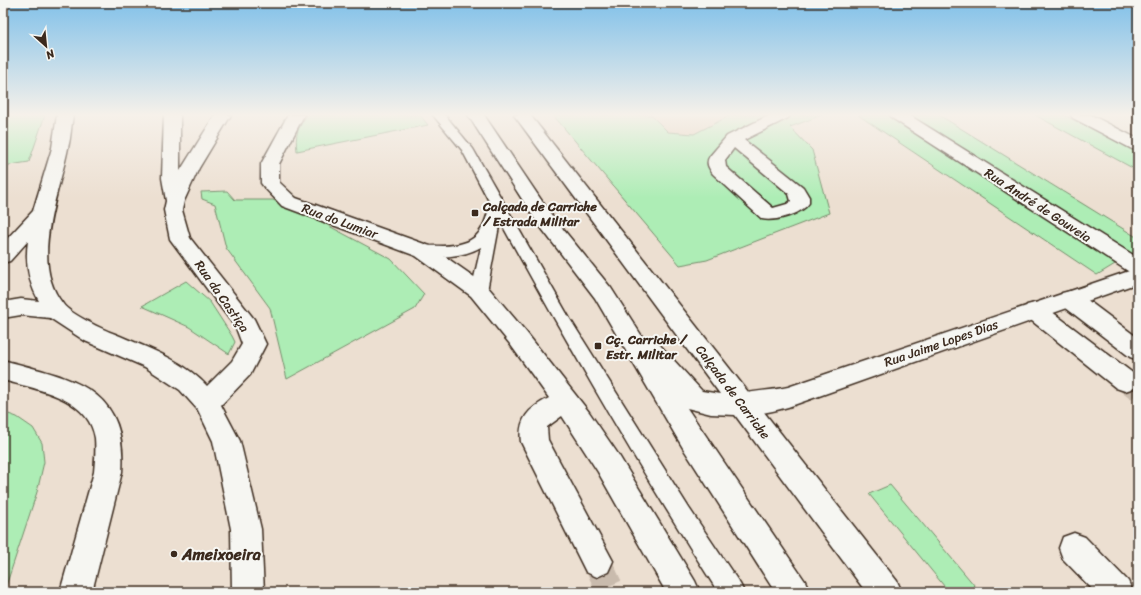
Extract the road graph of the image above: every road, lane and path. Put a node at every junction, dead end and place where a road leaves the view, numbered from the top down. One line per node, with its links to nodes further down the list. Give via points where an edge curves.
1 (61, 143): 13 (main road)
2 (172, 143): 11 (main road, Rua da Castiça, via 171,178)
3 (206, 143): 11 (main road, Rua da Castiça, via 190,168)
4 (281, 143): 15 (main road, Rua do Lumiar, via 270,164 270,182 289,202)
5 (462, 143): 12 (lane)
6 (494, 143): 20 (main road, via 543,217)
7 (543, 143): 30 (main road, Calçada de Carriche)
8 (730, 143): 9 (main road, via 716,160 719,170 769,215 794,208 800,203 797,191)
9 (738, 143)
10 (942, 143): 17 (main road, Rua André de Gouveia)
11 (175, 201): 29 (main road, Rua da Castiça, via 173,210 180,239 246,325 254,344 241,368)
12 (497, 202): 14 (lane); 36 (lane, via 564,323 681,515)
13 (40, 214): 16 (main road); 23 (main road, via 37,255 39,282)
14 (492, 225): 15 (lane, via 478,242 464,248); 19 (lane)
15 (423, 251): 19 (main road, Rua do Lumiar)
16 (3, 256)
17 (1138, 268)
18 (1138, 275): 21 (main road, Rua Jaime Lopes Dias)
19 (478, 291): 28 (main road)
20 (603, 293): 30 (main road, Rua Jaime Lopes Dias, via 693,399 713,405); 37 (main road, via 693,440)
21 (1070, 299): 24 (main road, Rua Jaime Lopes Dias); 25 (main road)
22 (3, 310): 23 (main road, via 21,307)
23 (56, 311): 29 (main road, via 93,335 154,360 189,383)
24 (1035, 311): 27 (main road); 30 (main road, Rua Jaime Lopes Dias, via 777,400)
25 (1138, 351)
26 (3, 370): 33 (main road, via 78,396 96,412 109,439 110,460 106,484)
27 (1125, 381)
28 (566, 401): 32 (main road, via 543,414 534,423 532,431 535,442); 35 (main road, via 608,463)
29 (207, 403): 34 (main road, via 226,441 246,529)
30 (743, 404): 38 (main road, Calçada de Carriche)
31 (1074, 548): 39 (main road)
32 (597, 561)
33 (76, 592)
34 (248, 592)
35 (684, 592)
36 (732, 592)
37 (794, 592)
38 (886, 592)
39 (1117, 592)

